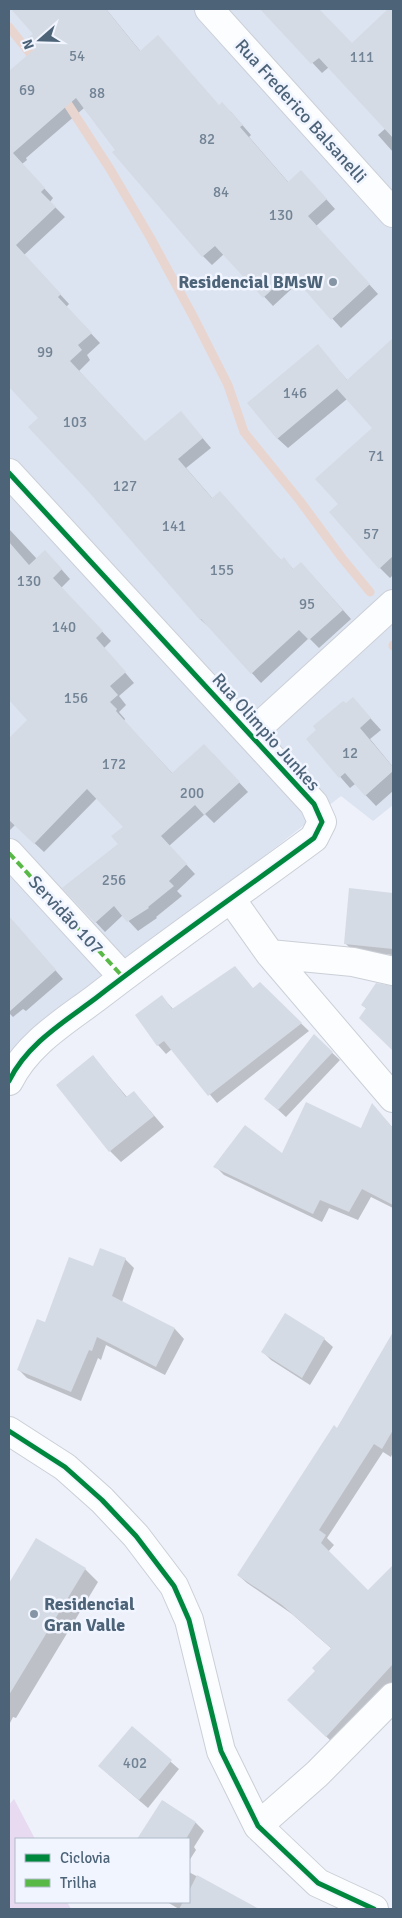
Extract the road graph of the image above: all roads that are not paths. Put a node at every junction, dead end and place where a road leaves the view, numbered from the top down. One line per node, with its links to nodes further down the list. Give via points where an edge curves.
1 (209, 9): 2 (street, Rua Frederico Balsanelli)
2 (393, 213)
3 (9, 473): 5 (street, Rua Olimpio Junkes)
4 (393, 604): 5 (street)
5 (251, 734): 7 (street, Rua Olimpio Junkes, via 314,804 322,822 314,838)
6 (9, 853): 10 (street, Servidão 107)
7 (231, 899): 8 (street); 10 (street, Rua Olimpio Junkes)
8 (270, 954): 9 (street, via 353,962); 12 (street)
9 (393, 971)
10 (123, 976): 11 (street, Rua Olimpio Junkes, via 38,1043 16,1066)
11 (9, 1081)
12 (393, 1098)
13 (9, 1431): 15 (street, via 65,1468 102,1500 136,1536 174,1586 189,1620 221,1751)
14 (393, 1697): 15 (street, via 317,1774)
15 (258, 1826): 16 (street, via 318,1883)
16 (374, 1909)

